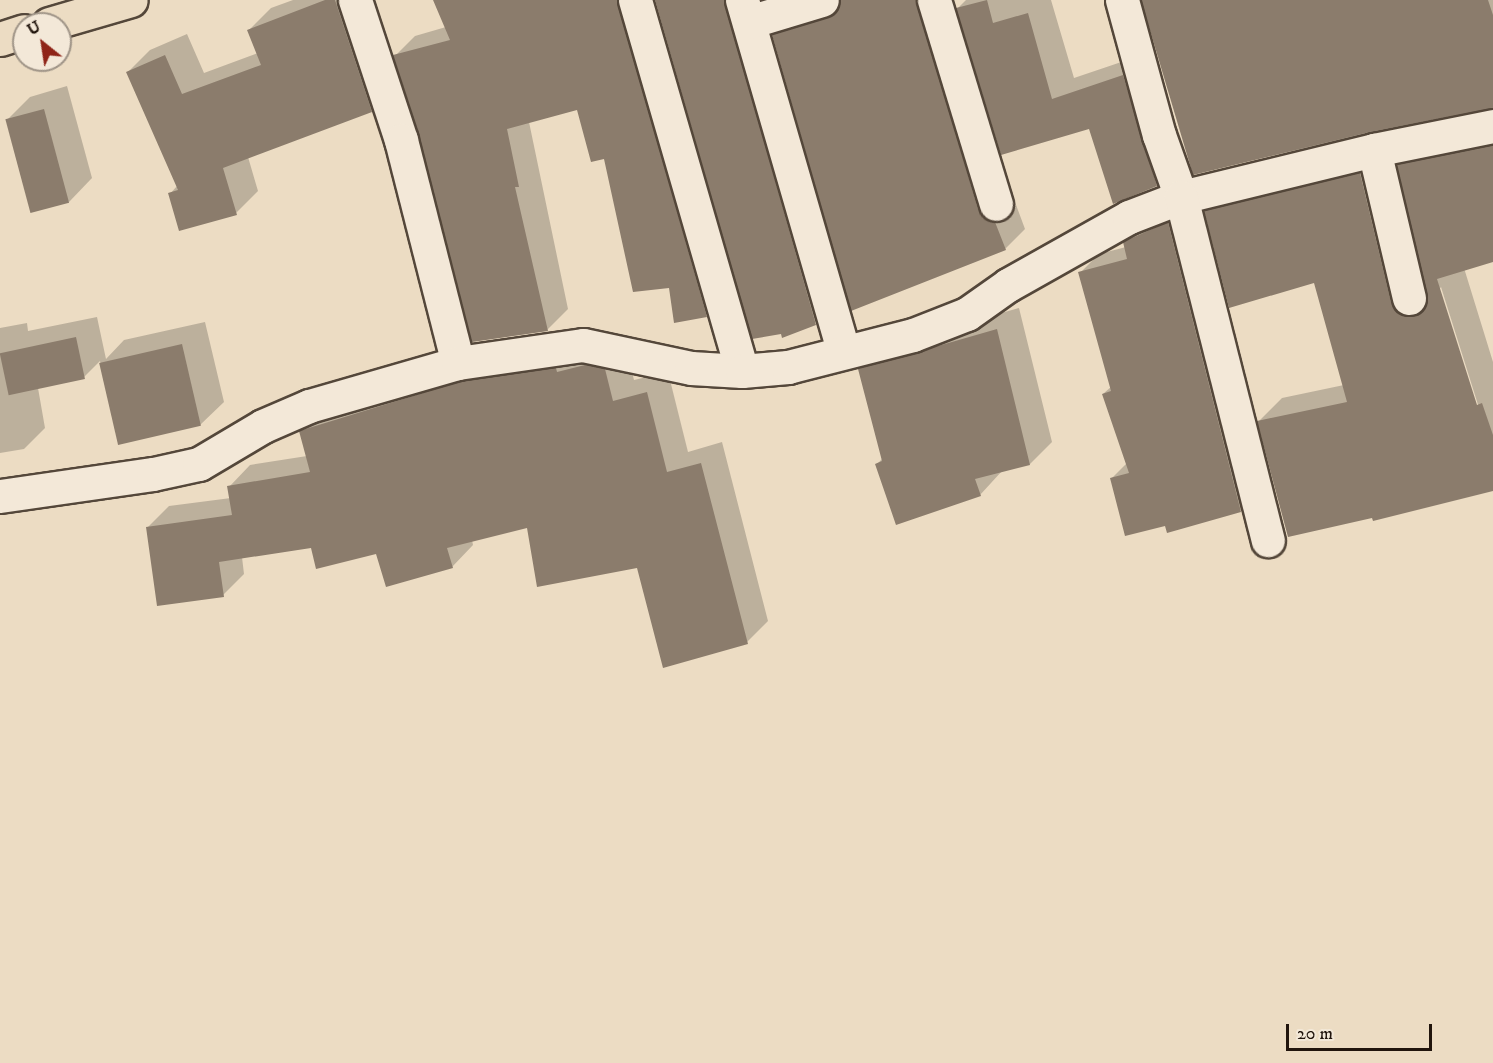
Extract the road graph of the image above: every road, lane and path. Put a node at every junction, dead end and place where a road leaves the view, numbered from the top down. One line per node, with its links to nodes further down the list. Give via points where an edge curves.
1 (131, 0): 8 (main road)
2 (355, 0): 15 (street, via 401,140)
3 (635, 0): 16 (street)
4 (822, 0): 7 (street)
5 (934, 0): 12 (street)
6 (1122, 0): 11 (street, via 1159,135)
7 (745, 11): 14 (street)
8 (72, 17)
9 (1493, 126): 10 (street)
10 (1374, 150): 11 (street); 13 (street)
11 (1181, 197): 14 (street, via 1130,217 1008,285 967,314 913,335); 18 (street)
12 (996, 204)
13 (1409, 298)
14 (843, 351): 16 (street, via 788,367)
15 (458, 363): 16 (street, via 583,345 691,368); 17 (street, via 309,406 263,426 200,464)
16 (742, 371)
17 (0, 496)
18 (1268, 540)

